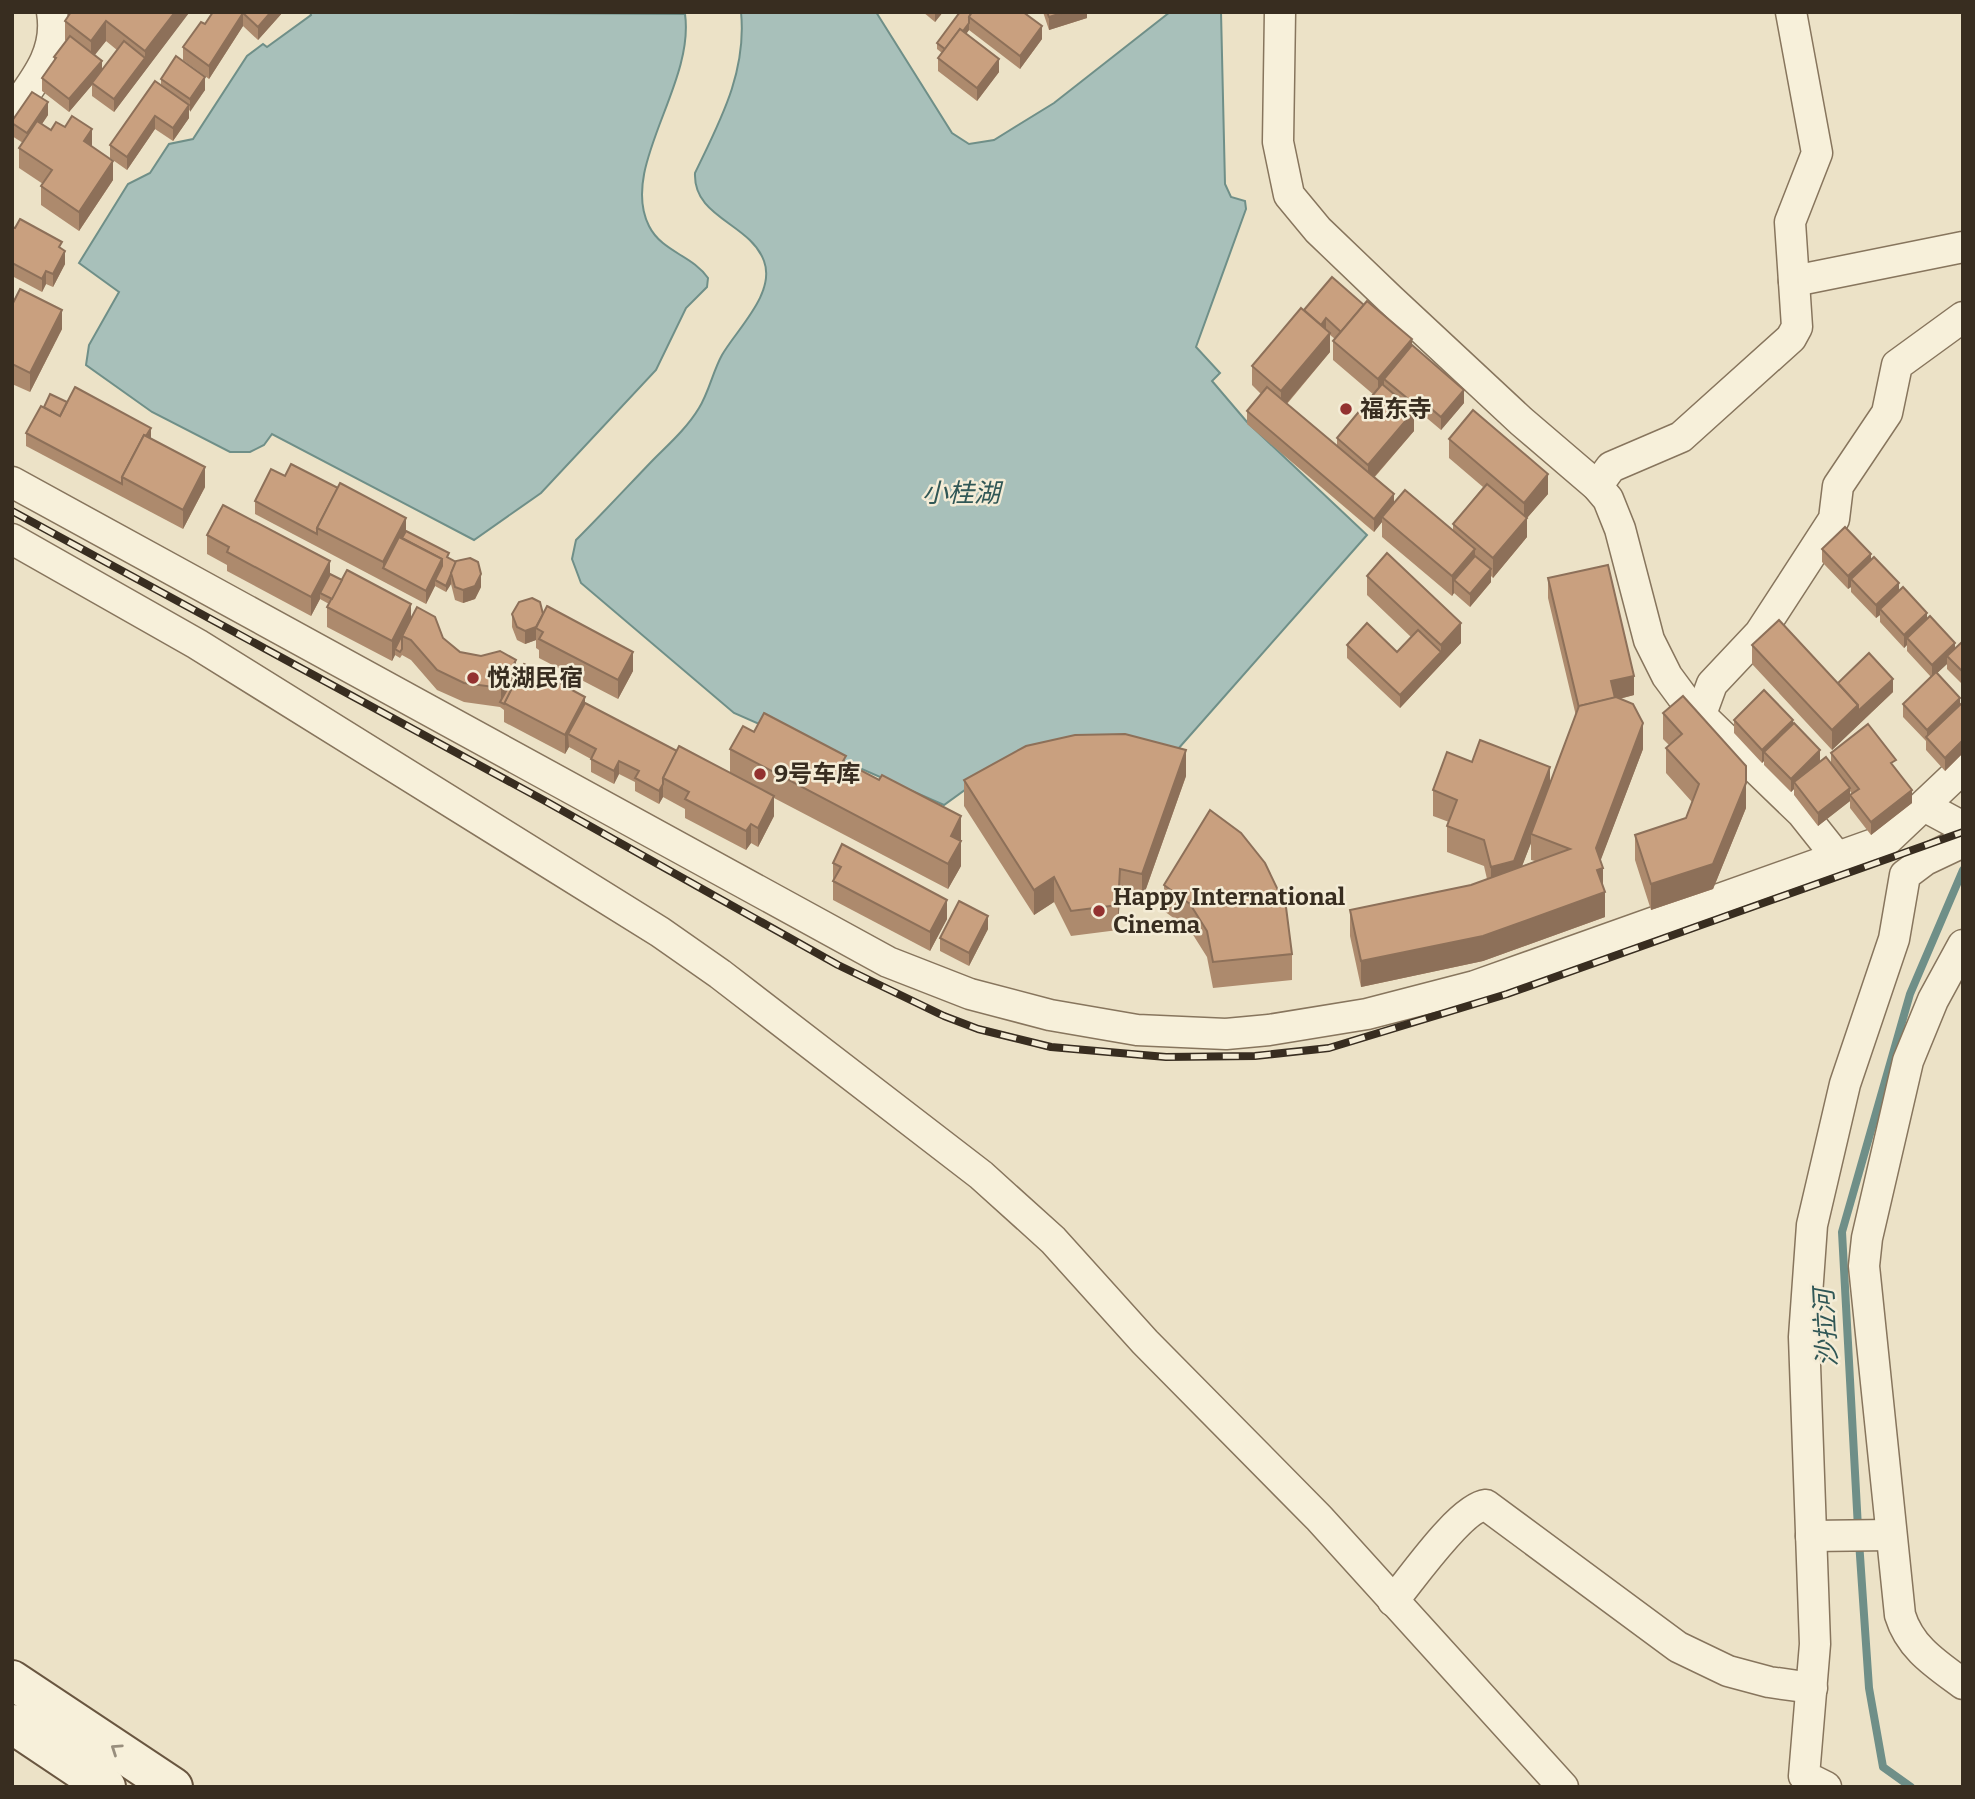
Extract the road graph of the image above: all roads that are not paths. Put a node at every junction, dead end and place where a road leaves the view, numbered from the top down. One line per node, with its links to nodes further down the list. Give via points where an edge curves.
1 (1280, 12): 9 (street, via 1278,142 1289,195 1318,230 1521,421)
2 (1791, 12): 6 (street, via 1817,153 1790,222)
3 (55, 15): 4 (street, via 48,60)
4 (12, 112)
5 (1963, 247): 6 (street)
6 (1794, 281): 9 (street, via 1797,327 1791,338 1681,437 1611,467)
7 (1963, 317): 11 (street, via 1898,365 1887,413 1838,486 1834,519 1760,633 1712,684)
8 (12, 482): 14 (street, via 848,942 960,990 1050,1015 1137,1030 1226,1034 1367,1014 1475,986)
9 (1597, 485): 11 (street, via 1620,529 1657,659 1684,699)
10 (12, 539): 18 (street, via 197,644 547,861 660,932 758,1003 981,1175 1053,1240)
11 (1701, 714): 14 (street, via 1802,813)
12 (1963, 768): 13 (street)
13 (1949, 823): 14 (street); 17 (street, via 1924,860 1905,875 1894,939 1844,1084 1812,1225 1804,1337)
14 (1837, 857)
15 (1963, 945): 16 (street, via 1933,1000 1908,1061 1867,1238 1866,1298)
16 (1885, 1535): 17 (street); 20 (street, via 1904,1629 1927,1658)
17 (1817, 1536): 21 (street)
18 (1393, 1601): 21 (street, via 1461,1521 1486,1505 1678,1647 1728,1671); 25 (street)
19 (12, 1680): 24 (main road, one-way to 19)
20 (1963, 1684)
21 (1812, 1688): 26 (street, via 1804,1776)
22 (12, 1724): 23 (main road)
23 (106, 1787)
24 (173, 1787)
25 (1563, 1787)
26 (1826, 1787)

